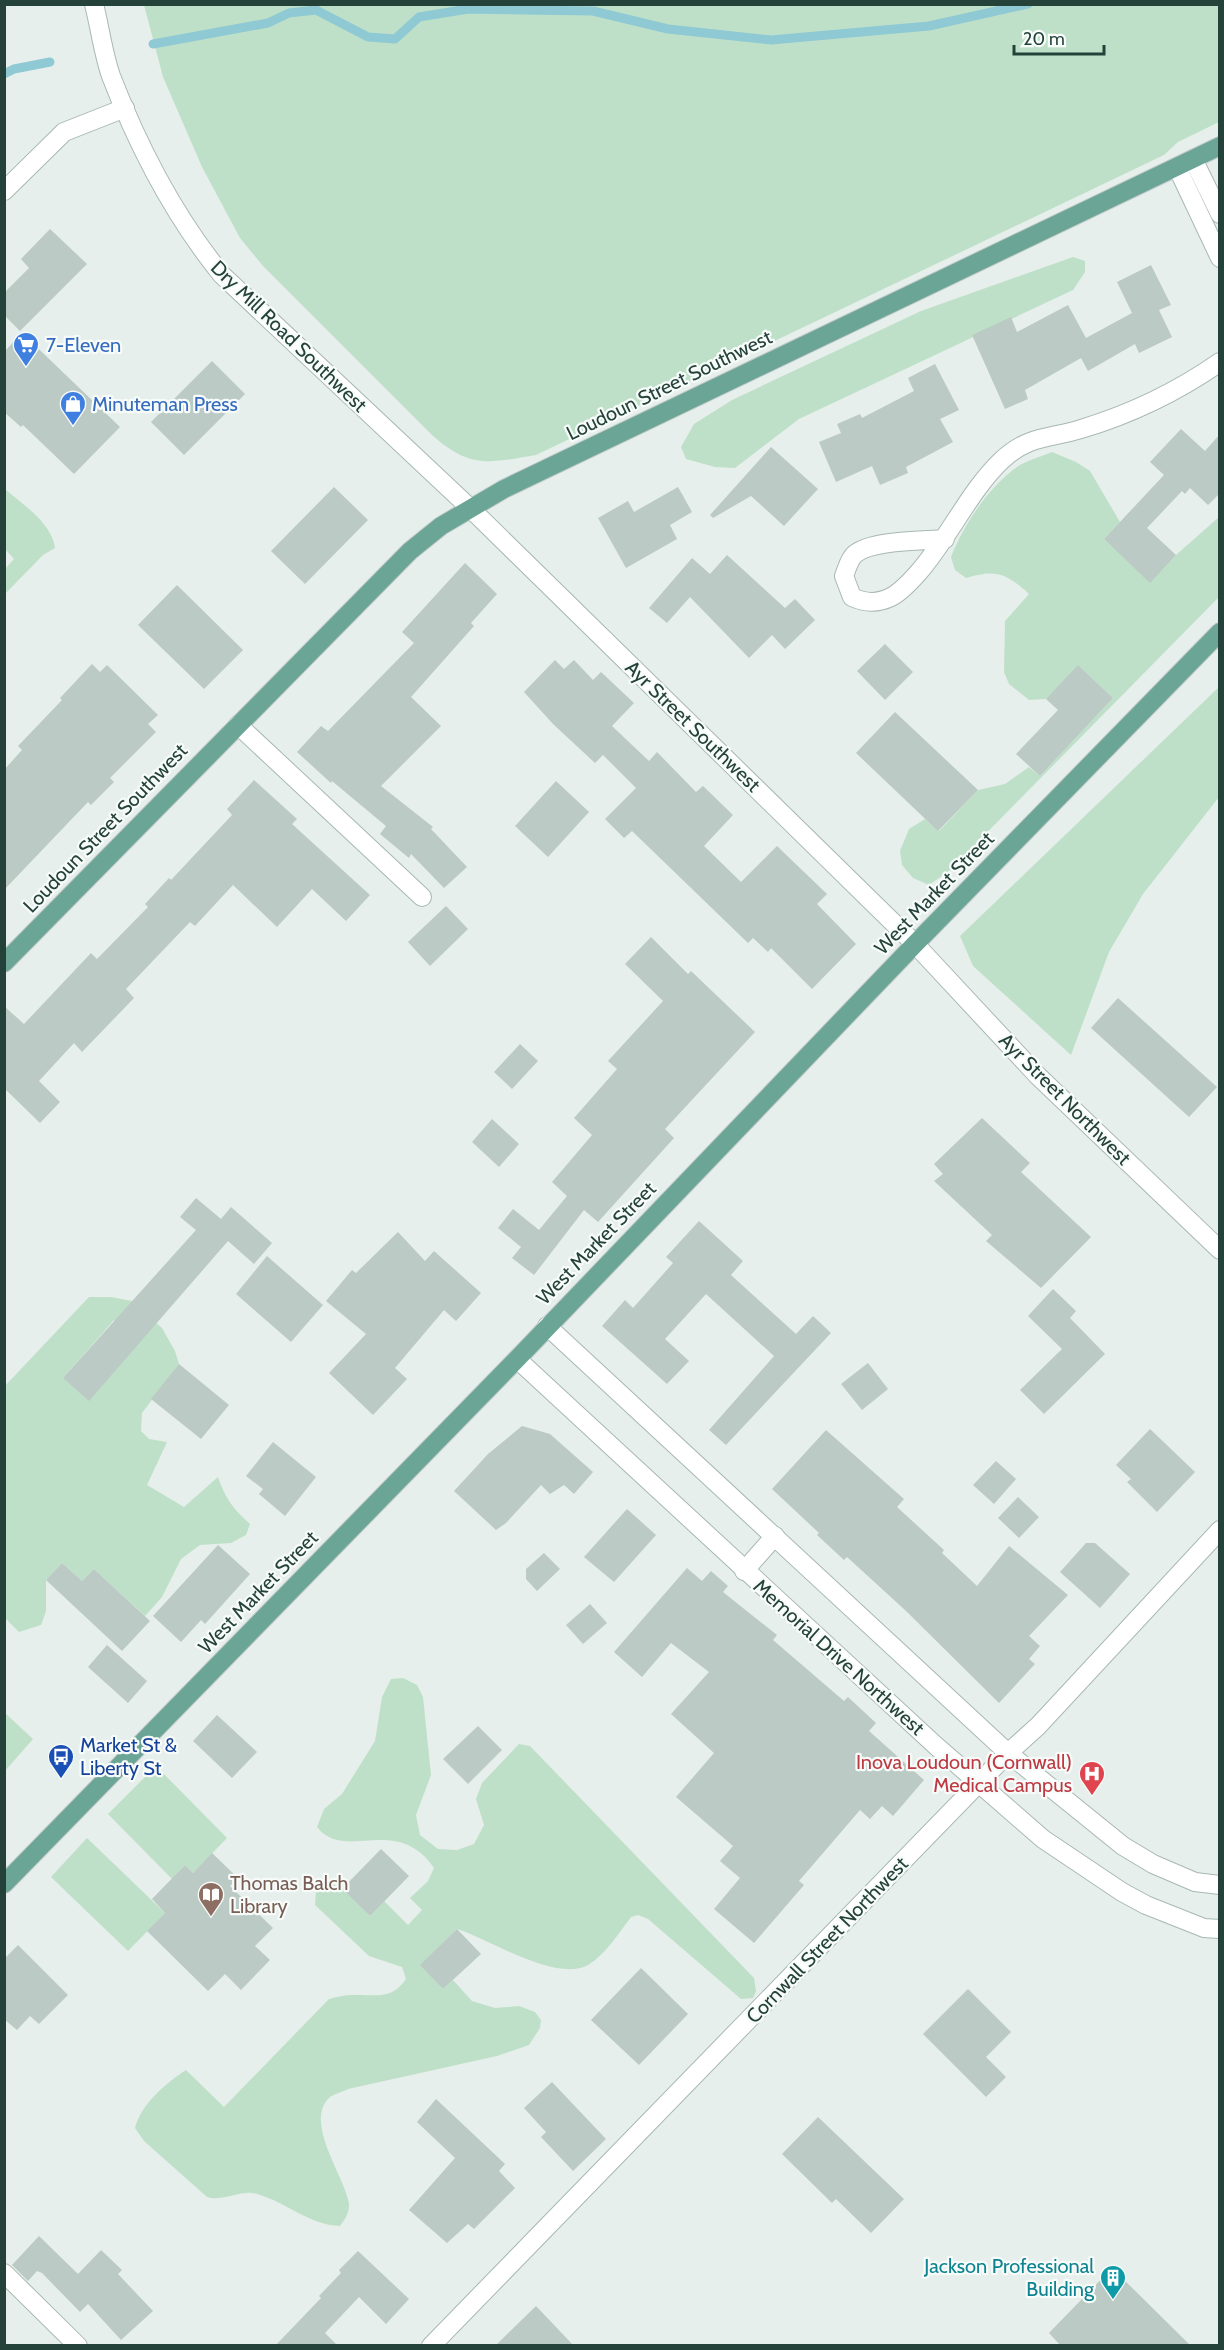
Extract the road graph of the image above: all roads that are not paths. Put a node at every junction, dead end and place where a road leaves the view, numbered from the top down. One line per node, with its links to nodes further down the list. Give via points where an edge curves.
1 (94, 4): 2 (street, Dry Mill Road Southwest, via 110,74)
2 (125, 108): 5 (street, via 64,132); 9 (street, Dry Mill Road Southwest, via 164,188 196,243 222,275)
3 (1220, 146): 4 (main road, Loudoun Street Southwest)
4 (1185, 163): 6 (street); 7 (street); 9 (main road, Loudoun Street Southwest)
5 (4, 191)
6 (1220, 214)
7 (1220, 258)
8 (1220, 362): 10 (street, via 1169,394 1133,410 1018,447 984,481)
9 (470, 508): 12 (main road, Loudoun Street Southwest, via 410,551); 14 (street, Ayr Street Southwest)
10 (945, 539): 10 (street, via 882,545 854,555 844,576 852,597 874,603 891,597 906,586)
11 (1220, 633): 14 (main road, West Market Street)
12 (238, 725): 13 (street); 15 (main road, Loudoun Street Southwest)
13 (422, 897)
14 (915, 944): 16 (street, Ayr Street Northwest, via 1038,1076); 17 (main road, West Market Street)
15 (4, 963)
16 (1220, 1250)
17 (547, 1326): 18 (main road, West Market Street); 20 (street)
18 (517, 1359): 21 (street, Memorial Drive Northwest); 24 (main road, West Market Street)
19 (1220, 1530): 22 (street, Cornwall Street Northwest, via 1038,1726)
20 (775, 1536): 21 (street); 22 (street)
21 (744, 1571): 23 (street, Memorial Drive Northwest)
22 (1008, 1753): 23 (street, Cornwall Street Northwest); 25 (street, via 1123,1846 1195,1882)
23 (978, 1784): 26 (street, Memorial Drive Northwest, via 1043,1839 1122,1892 1204,1928); 29 (street, Cornwall Street Northwest)
24 (4, 1884)
25 (1220, 1885)
26 (1220, 1929)
27 (4, 2273): 28 (street)
28 (78, 2346)
29 (431, 2346)

